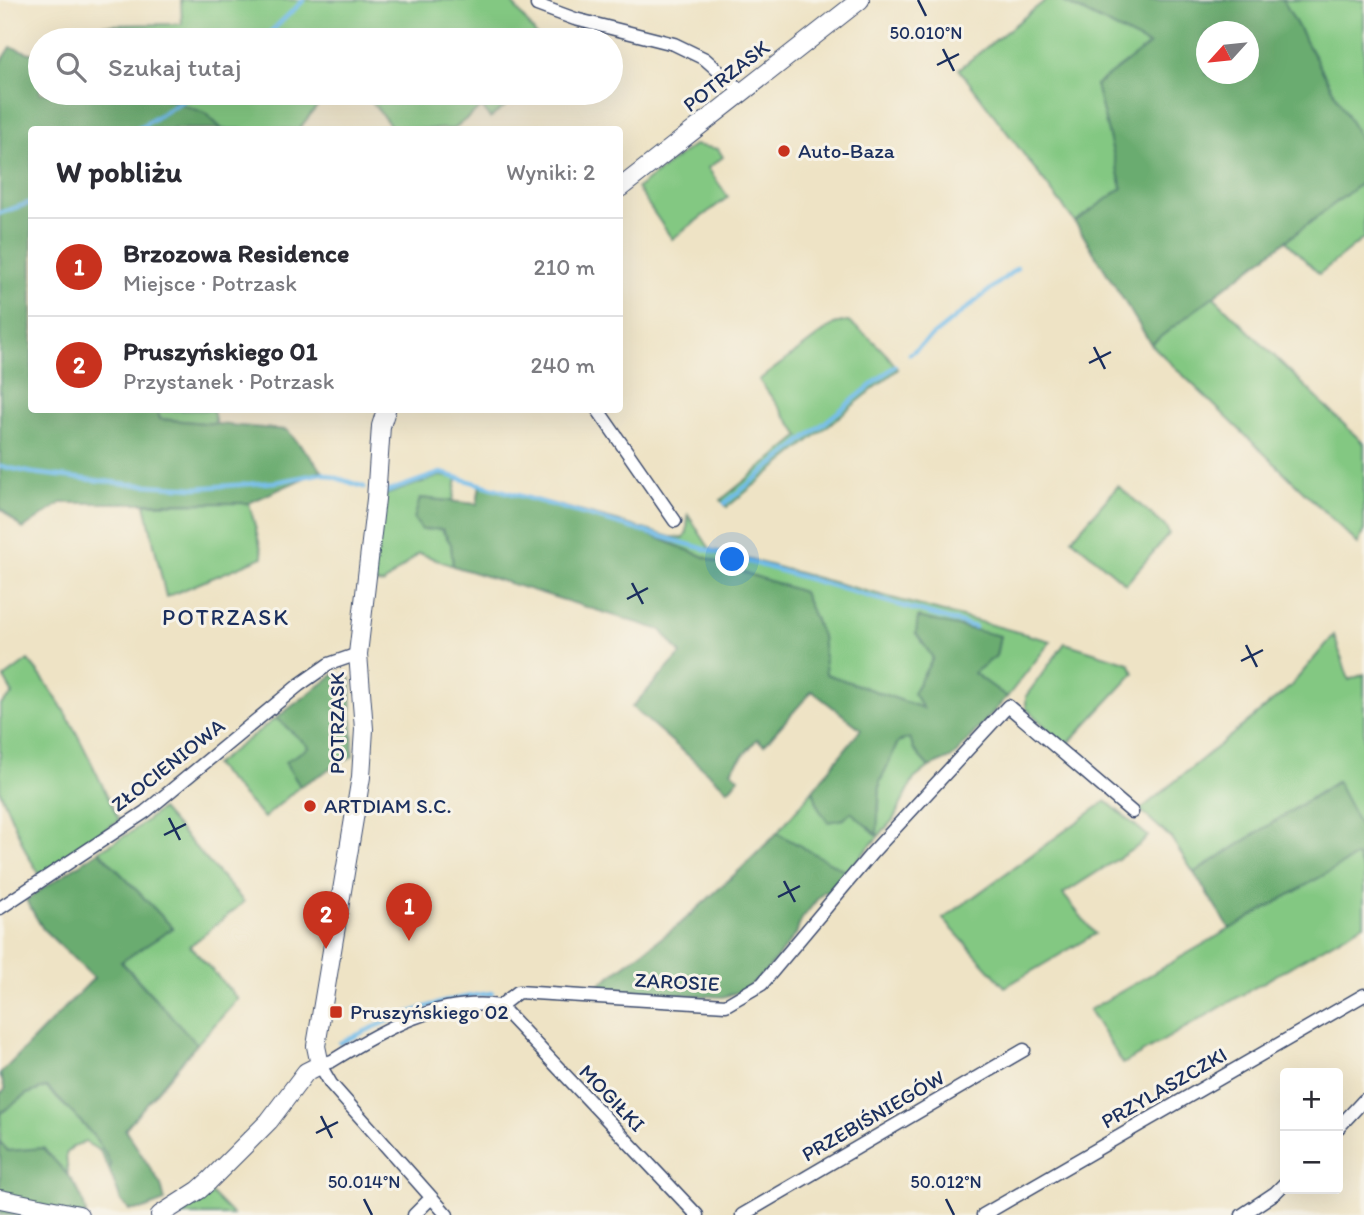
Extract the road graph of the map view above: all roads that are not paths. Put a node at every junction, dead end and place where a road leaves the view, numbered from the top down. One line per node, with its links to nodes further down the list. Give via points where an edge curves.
1 (860, 0): 5 (street, POTRZASK)
2 (537, 5): 3 (street)
3 (611, 28)
4 (623, 31): 5 (street, via 674,44 705,60)
5 (742, 92): 6 (street, POTRZASK)
6 (623, 186)
7 (385, 413): 10 (street, POTRZASK)
8 (600, 413): 9 (street)
9 (675, 522)
10 (359, 654): 12 (street, ZŁOCIENIOWA, via 329,664 299,685 145,812); 16 (street, POTRZASK, via 364,729 361,777 316,1046)
11 (1132, 812): 14 (street, ZAROSIE, via 1008,706 872,853 762,984 726,1005 518,992)
12 (0, 908)
13 (1364, 995): 28 (street, PRZYLASZCZKI)
14 (500, 1006): 16 (street, ZAROSIE, via 448,1007 398,1024); 26 (street, MOGIŁKI)
15 (1024, 1051): 27 (street, PRZEBIŚNIEGÓW)
16 (320, 1065): 20 (street, via 331,1084); 23 (street, via 306,1072 269,1121 209,1181)
17 (1364, 1100): 18 (street)
18 (1343, 1123)
19 (1280, 1188): 29 (street)
20 (431, 1198): 24 (street); 25 (street)
21 (0, 1199): 22 (street)
22 (79, 1215)
23 (160, 1215)
24 (414, 1215)
25 (447, 1215)
26 (697, 1215)
27 (742, 1215)
28 (983, 1215)
29 (1242, 1215)

